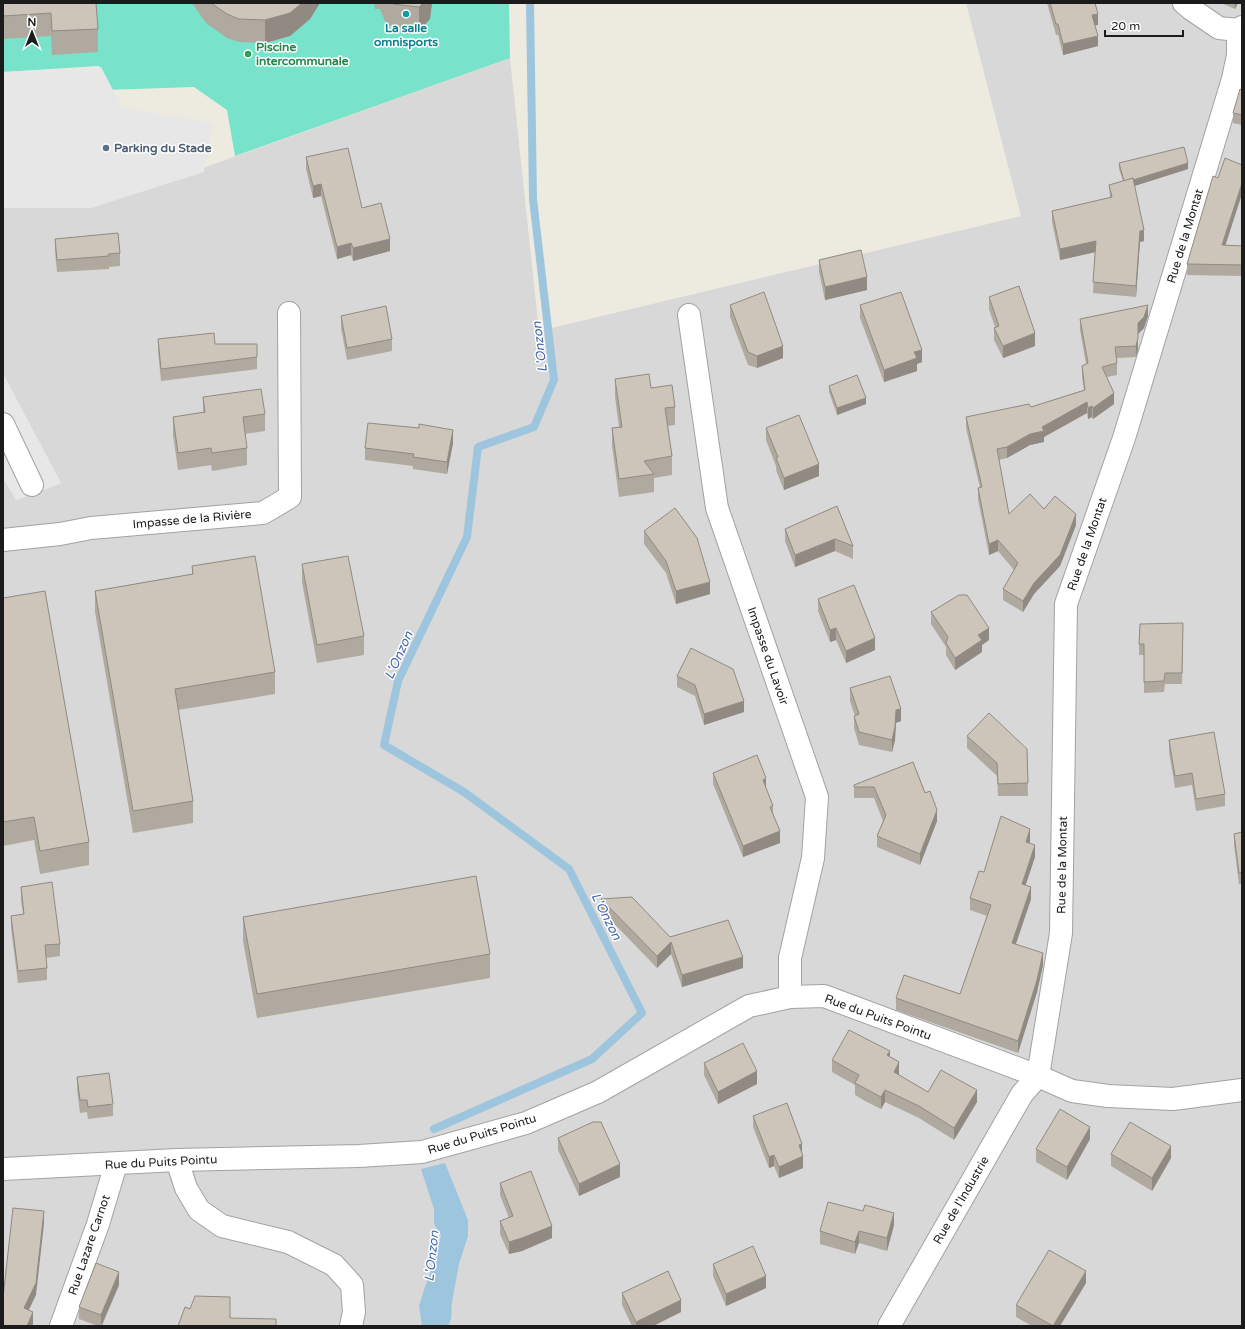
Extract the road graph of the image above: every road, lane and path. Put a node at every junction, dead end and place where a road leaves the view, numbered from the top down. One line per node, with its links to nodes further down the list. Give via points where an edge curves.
1 (1184, 3): 2 (street, via 1219,28)
2 (1240, 28): 9 (street, Rue de la Montat, via 1238,55 1226,102 1124,438 1066,604 1061,933)
3 (289, 313): 7 (street, Impasse de la Rivière, via 290,497 263,513 91,528)
4 (689, 315): 8 (street, Impasse du Lavoir, via 717,508 817,797 813,858 790,958)
5 (3, 424): 6 (street)
6 (32, 485)
7 (3, 540)
8 (790, 997): 9 (street, Rue du Puits Pointu, via 824,996); 11 (street, Rue du Puits Pointu, via 750,1006 598,1092 526,1123 422,1152)
9 (1038, 1076): 10 (street, Rue du Puits Pointu, via 1072,1091 1108,1096 1173,1099); 16 (street, Rue de l'Industrie, via 1022,1094)
10 (1242, 1090)
11 (176, 1160): 12 (street, Rue du Puits Pointu); 15 (street, via 186,1188 199,1210 222,1226 288,1242 334,1265 352,1285 354,1312)
12 (116, 1164): 13 (street, Rue du Puits Pointu); 14 (street, Rue Lazare Carnot, via 98,1224)
13 (3, 1169)
14 (61, 1326)
15 (351, 1326)
16 (889, 1326)

